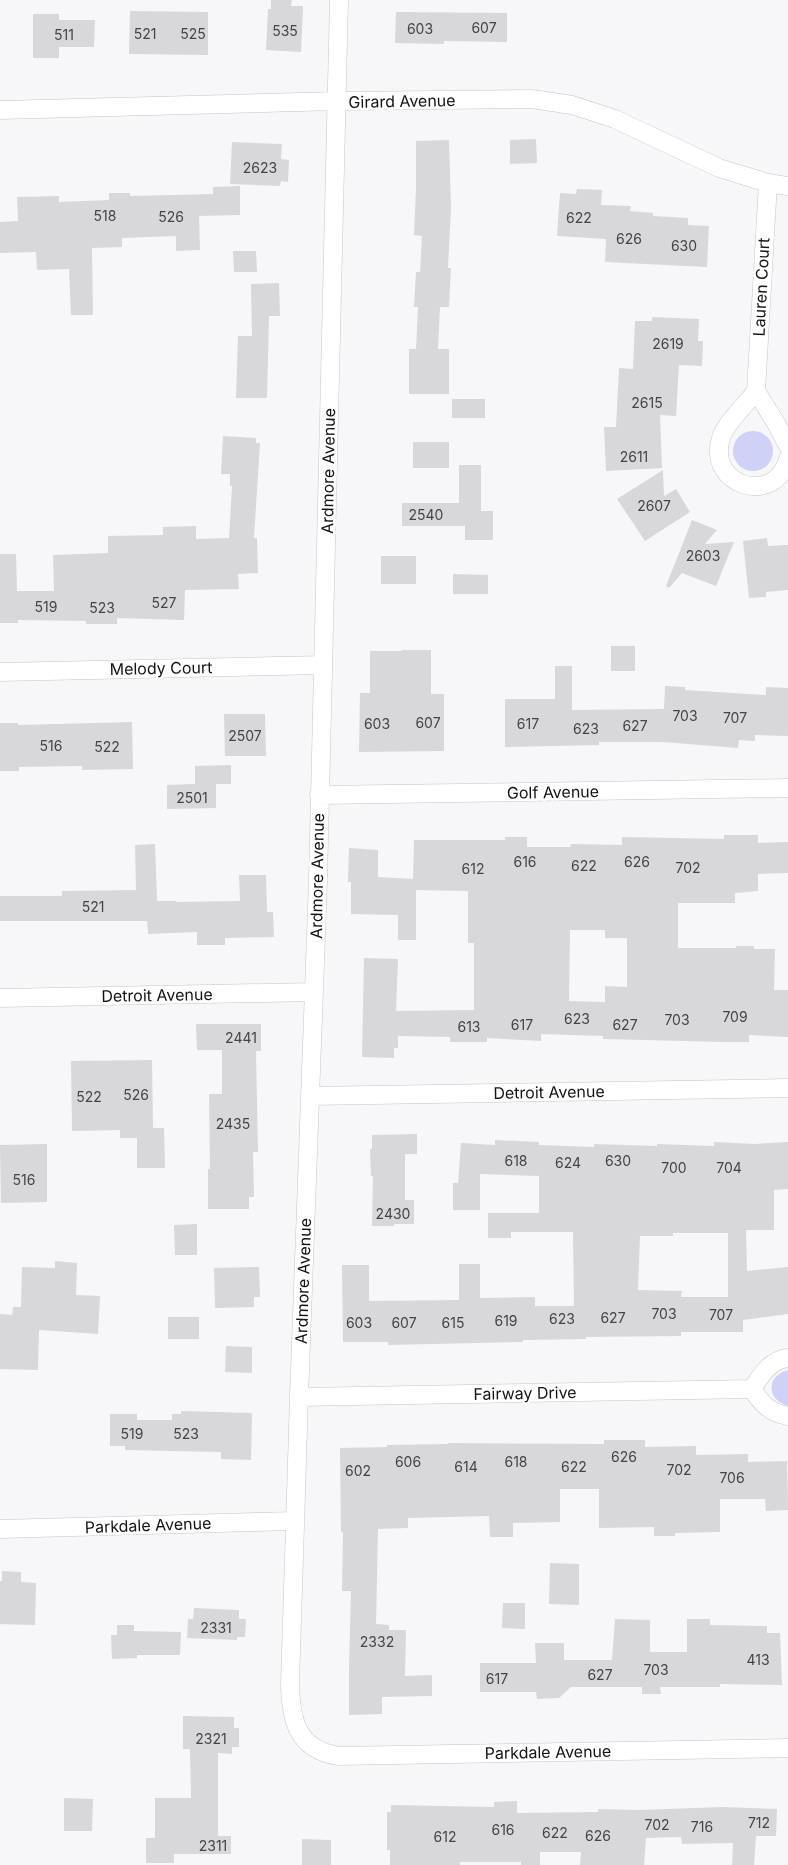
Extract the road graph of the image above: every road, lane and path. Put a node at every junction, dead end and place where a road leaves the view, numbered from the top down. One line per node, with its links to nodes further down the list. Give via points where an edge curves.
1 (340, 0): 2 (street, Ardmore Avenue)
2 (337, 101): 3 (street, Girard Avenue); 4 (street, Girard Avenue, via 532,99 572,105 615,119 719,168); 9 (street, Ardmore Avenue)
3 (0, 110)
4 (768, 184): 5 (street, Girard Avenue); 6 (street, Lauren Court)
5 (788, 186)
6 (756, 392): 7 (street); 8 (street, via 721,436 723,468 737,483 753,486 775,479 782,473)
7 (788, 446)
8 (788, 458)
9 (323, 665): 10 (street, Melody Court); 12 (street, Ardmore Avenue)
10 (0, 672)
11 (788, 788): 12 (street, Golf Avenue)
12 (318, 795): 13 (street, Ardmore Avenue)
13 (314, 992): 14 (street, Detroit Avenue); 16 (street, Ardmore Avenue)
14 (0, 998)
15 (788, 1088): 16 (street, Detroit Avenue)
16 (310, 1096): 19 (street, Ardmore Avenue)
17 (788, 1358): 18 (street, via 771,1365)
18 (752, 1389): 19 (street, Fairway Drive); 20 (street, via 768,1408)
19 (299, 1397): 21 (street, Ardmore Avenue)
20 (788, 1416)
21 (295, 1521): 22 (street, Parkdale Avenue); 23 (street, Ardmore Avenue, via 291,1702 293,1718)
22 (0, 1529)
23 (311, 1746): 24 (street, Parkdale Avenue, via 338,1756)
24 (788, 1748)

